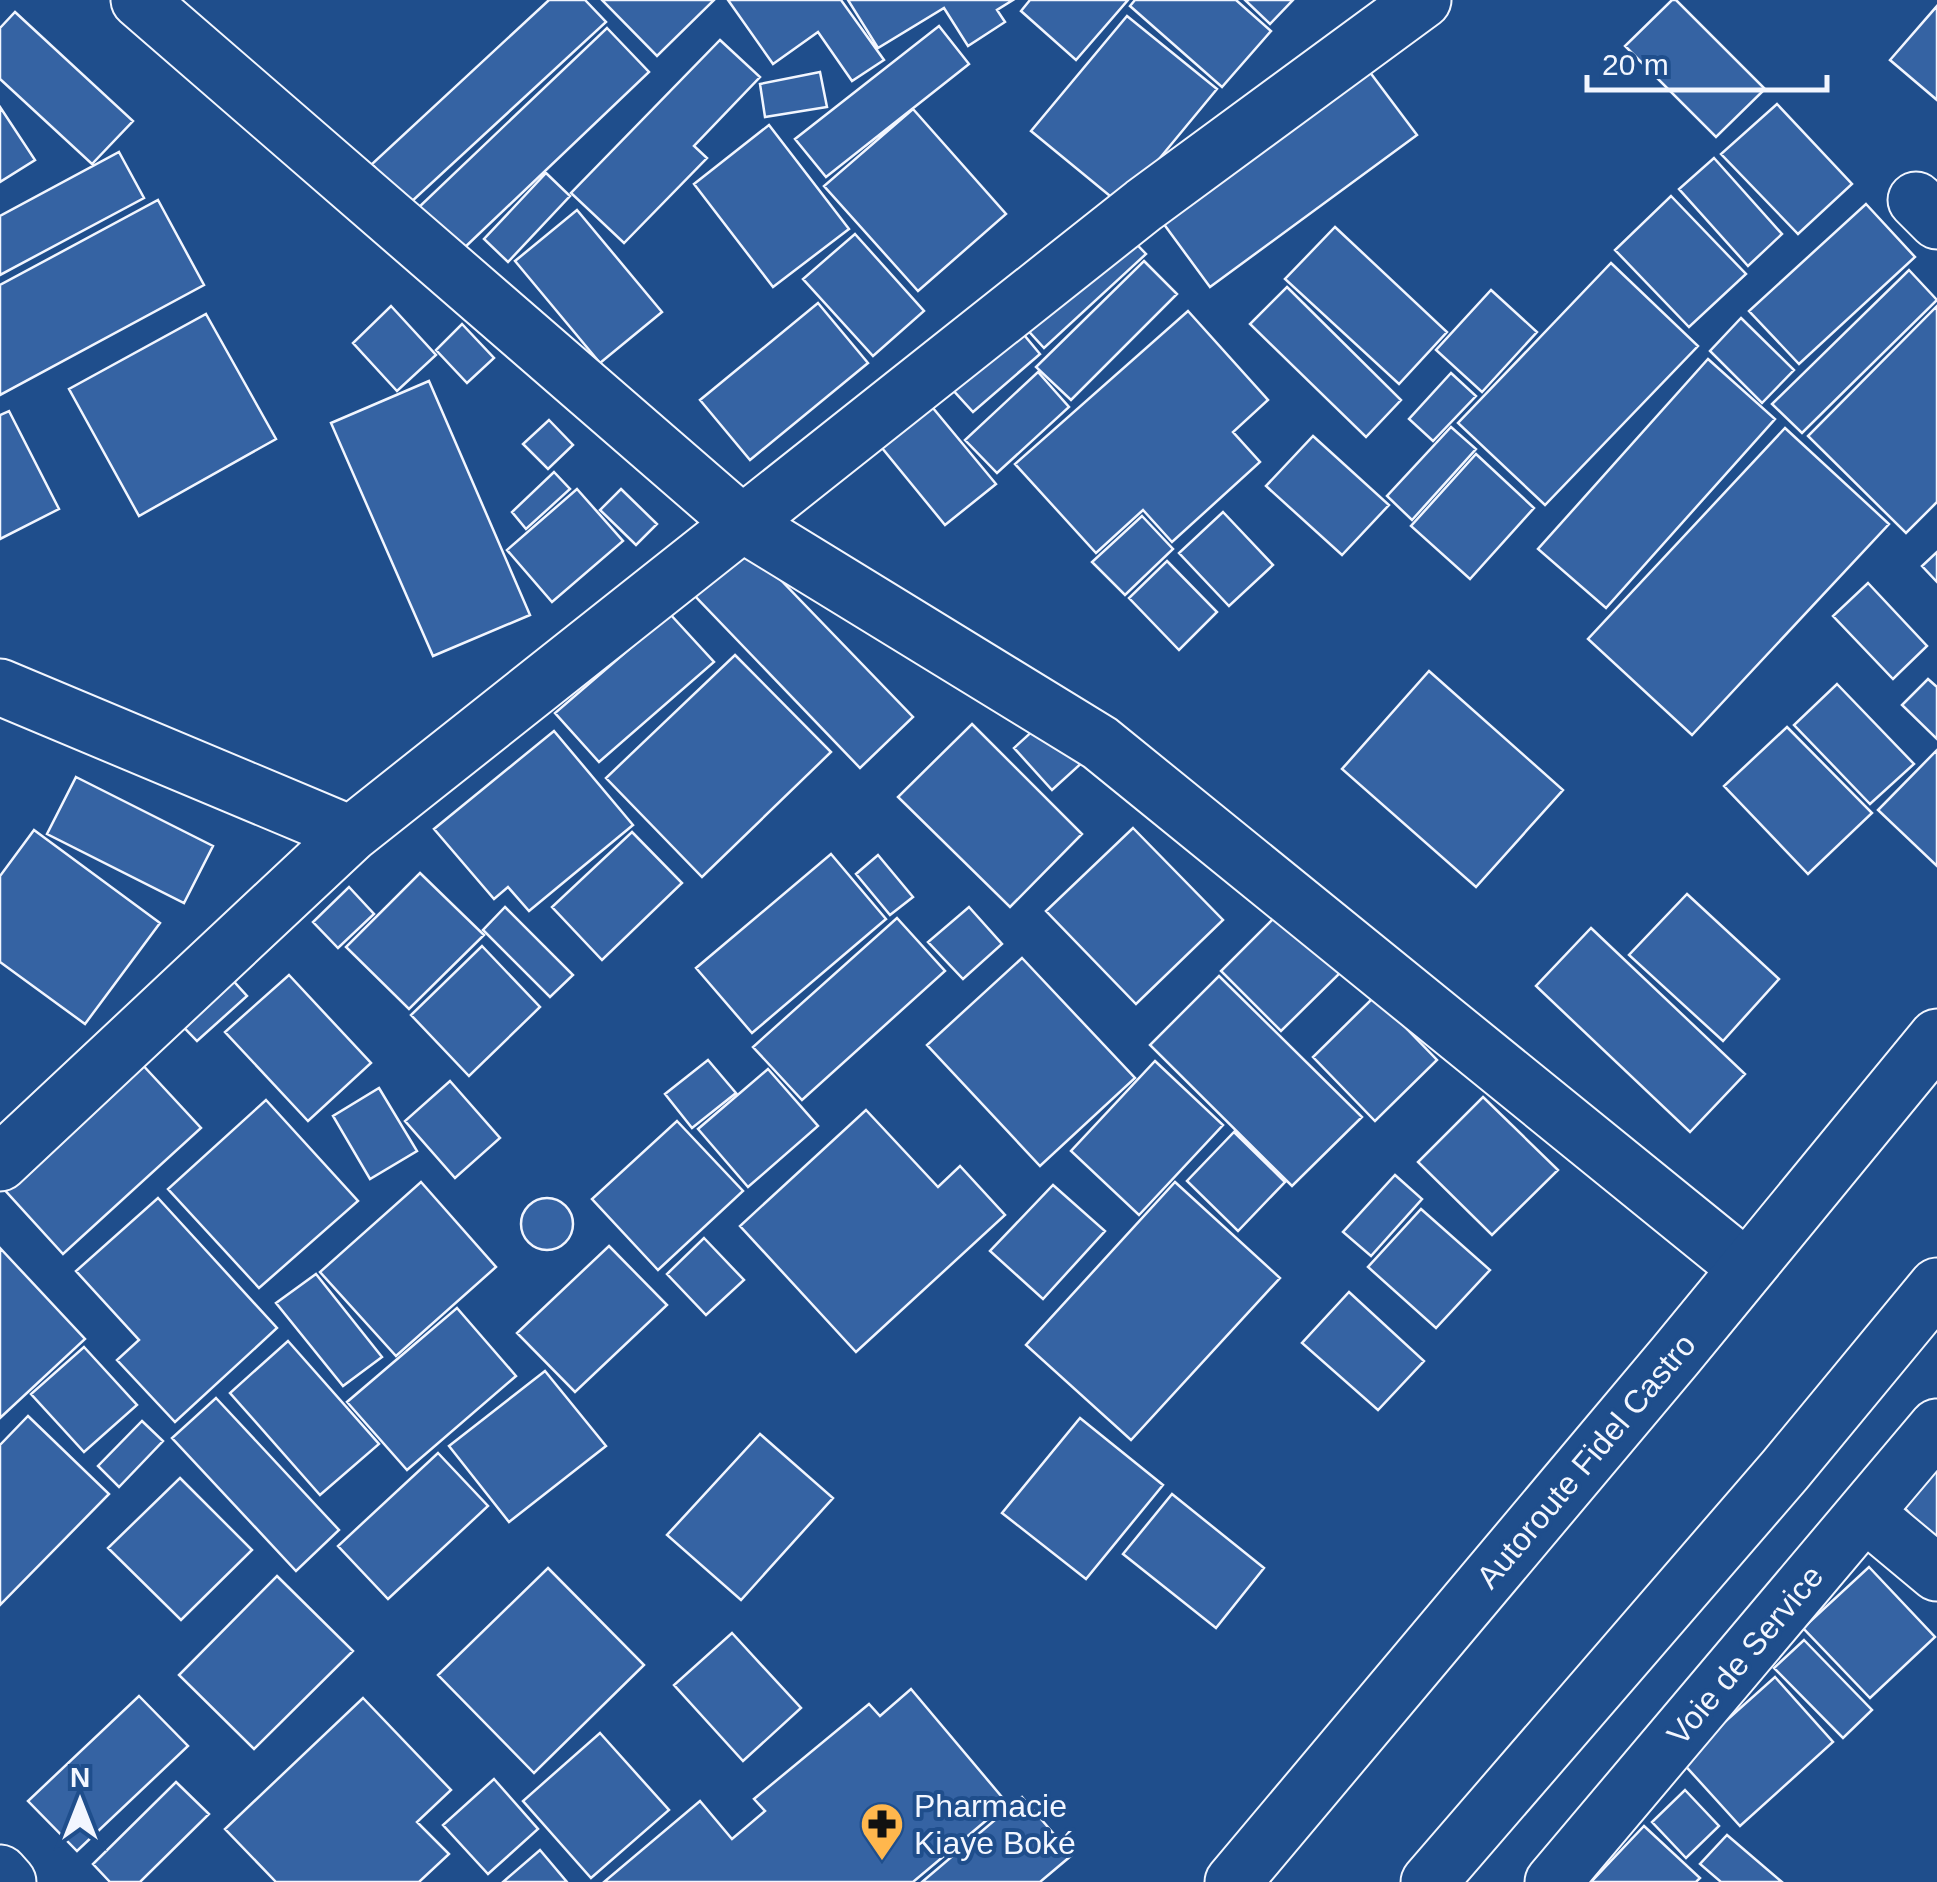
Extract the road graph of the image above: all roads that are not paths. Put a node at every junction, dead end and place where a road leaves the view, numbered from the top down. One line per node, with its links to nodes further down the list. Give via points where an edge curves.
1 (139, 0): 3 (main road)
2 (1424, 0): 3 (main road, via 1144,205)
3 (742, 524): 5 (main road); 8 (main road, via 1100,742)
4 (0, 687): 5 (main road)
5 (351, 834): 7 (main road)
6 (1937, 1037): 8 (main road, Autoroute Fidel Castro)
7 (0, 1163)
8 (1745, 1267): 15 (main road, Autoroute Fidel Castro)
9 (1937, 1286): 16 (main road)
10 (1937, 1427): 11 (main road, Voie de Service)
11 (1865, 1512): 12 (main road); 17 (main road, Voie de Service)
12 (1937, 1573)
13 (0, 1872): 14 (main road)
14 (8, 1882)
15 (1233, 1882)
16 (1430, 1882)
17 (1553, 1882)

